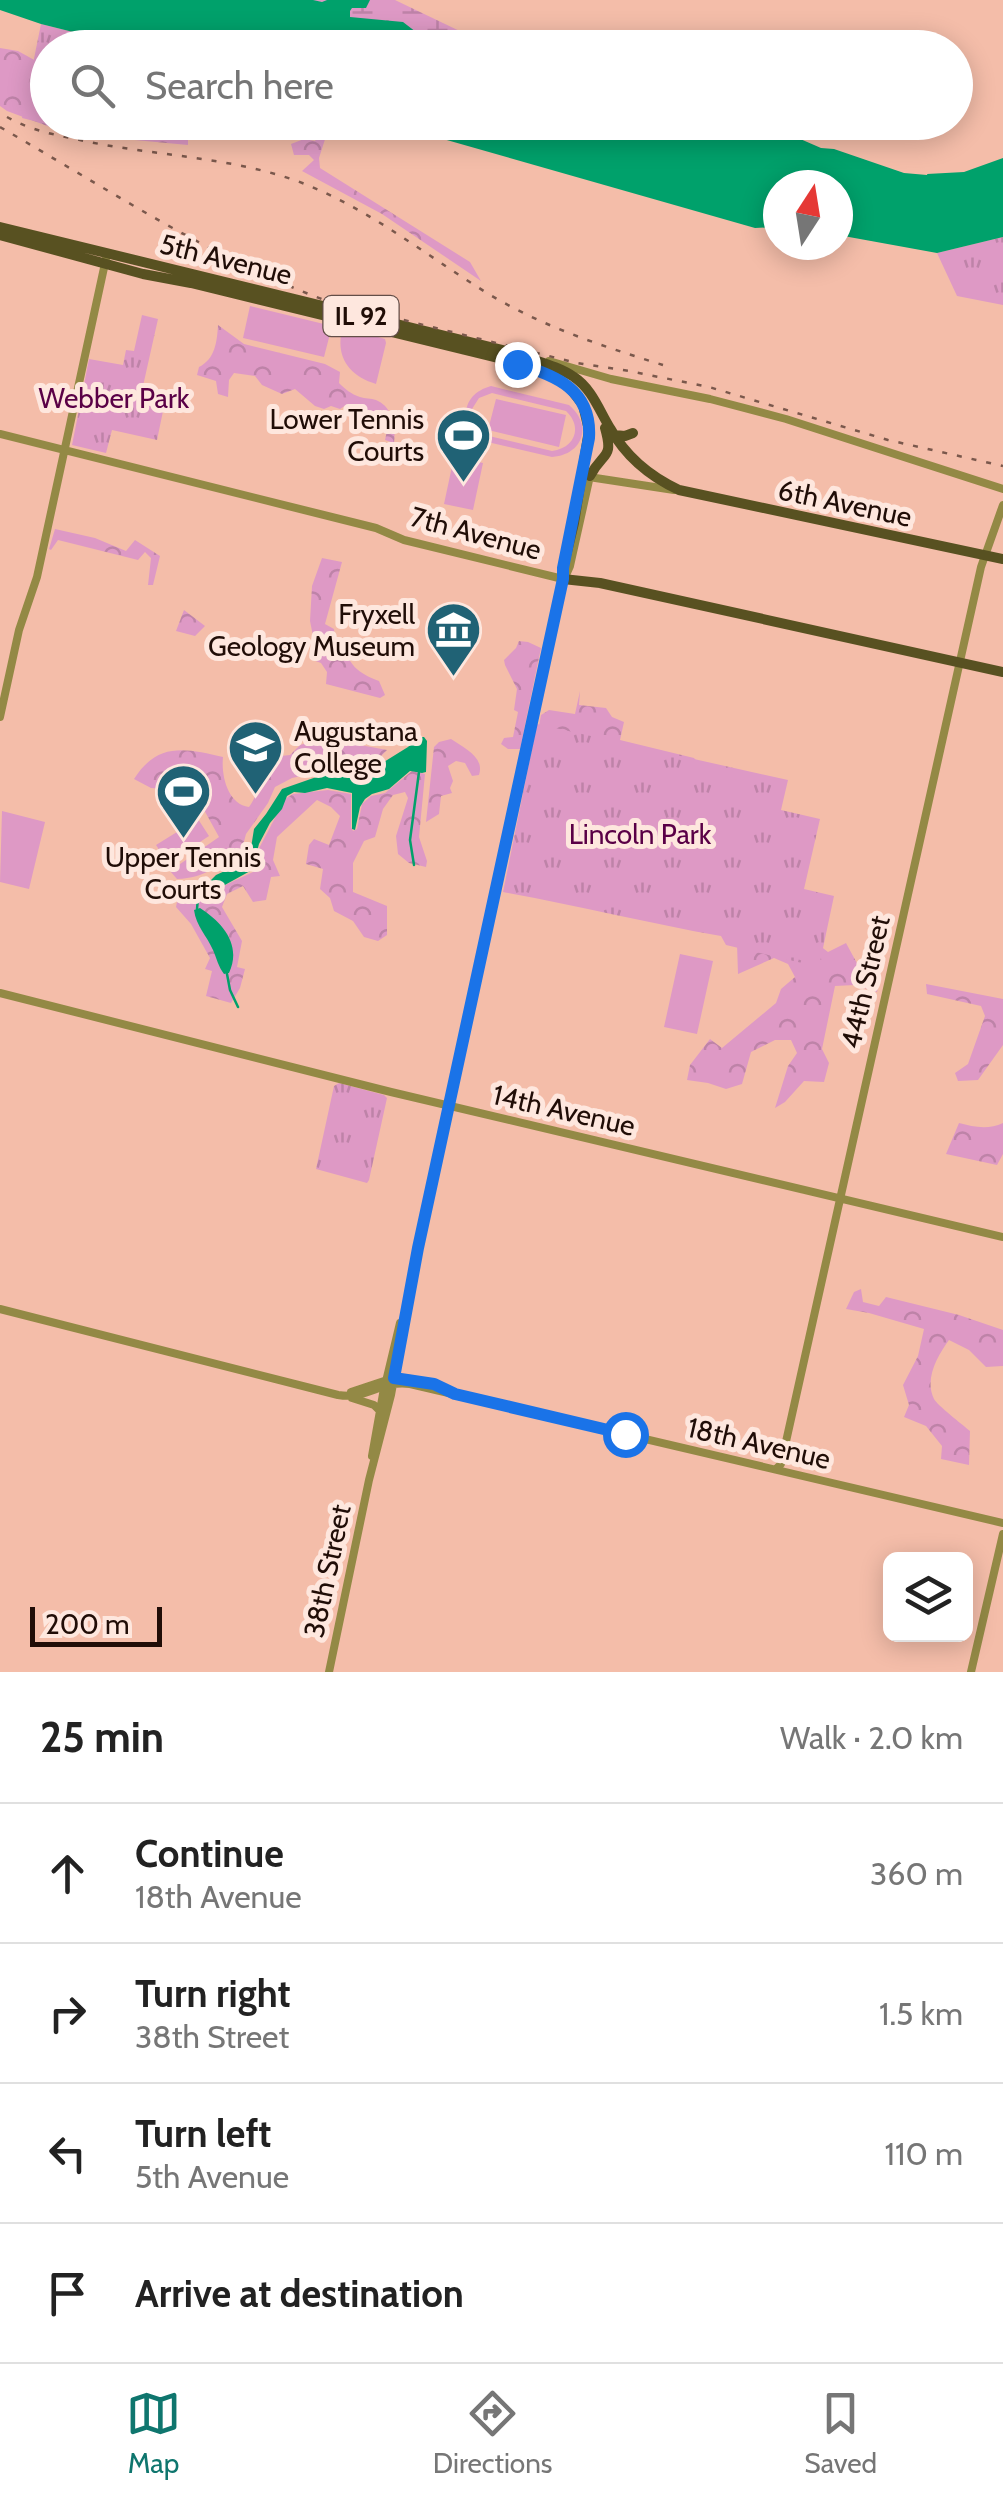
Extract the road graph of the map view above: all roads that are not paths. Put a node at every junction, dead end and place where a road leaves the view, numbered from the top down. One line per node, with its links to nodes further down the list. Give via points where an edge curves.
1 (0, 228): 3 (main road, 5th Avenue / IL 92)
2 (0, 236): 3 (main road, 5th Avenue / IL 92)
3 (106, 258): 4 (main road, 5th Avenue / IL 92); 5 (main road, 5th Avenue / IL 92, via 495,357 556,377); 10 (street)
4 (515, 353): 6 (main road, 5th Avenue / IL 92, via 574,376); 13 (street, via 786,418)
5 (579, 399): 12 (main road, 38th Street / IL 92, via 589,430)
6 (599, 407): 9 (main road, 6th Avenue / IL 92); 11 (main road, via 610,445)
7 (633, 433): 9 (main road)
8 (0, 434): 10 (street, 7th Avenue)
9 (614, 435): 14 (main road, 6th Avenue / IL 92, via 641,468)
10 (64, 450): 18 (street, 7th Avenue); 21 (street)
11 (590, 477): 12 (street); 14 (street, 6th Avenue); 18 (street, 38th Street)
12 (579, 488): 18 (main road, 38th Street / IL 92)
13 (1003, 489)
14 (678, 490): 16 (main road, 6th Avenue / IL 92)
15 (1003, 505): 16 (street, 44th Street)
16 (984, 555): 17 (main road, 6th Avenue / IL 92); 19 (street, 44th Street)
17 (1003, 560)
18 (563, 579): 19 (main road, 7th Avenue); 23 (street, 38th Street)
19 (959, 662): 20 (main road, 7th Avenue); 24 (street, 44th Street)
20 (1003, 672)
21 (0, 716)
22 (0, 993): 23 (street, 14th Avenue)
23 (450, 1106): 24 (street, 14th Avenue); 27 (street, 38th Street)
24 (841, 1198): 25 (street, 14th Avenue); 31 (street, 44th Street)
25 (1003, 1237)
26 (0, 1309): 28 (street, 18th Avenue)
27 (390, 1381): 28 (street, 18th Avenue); 29 (street, 18th Avenue); 30 (street, 38th Street); 31 (street, 18th Avenue, via 434,1384); 32 (street, 38th Street)
28 (326, 1392): 29 (street, 18th Avenue)
29 (348, 1397): 30 (street)
30 (379, 1412): 32 (street, 38th Street)
31 (776, 1470): 33 (street, 18th Avenue)
32 (369, 1480): 35 (street, 38th Street)
33 (1003, 1522)
34 (1003, 1534): 36 (street)
35 (329, 1672)
36 (971, 1672)

